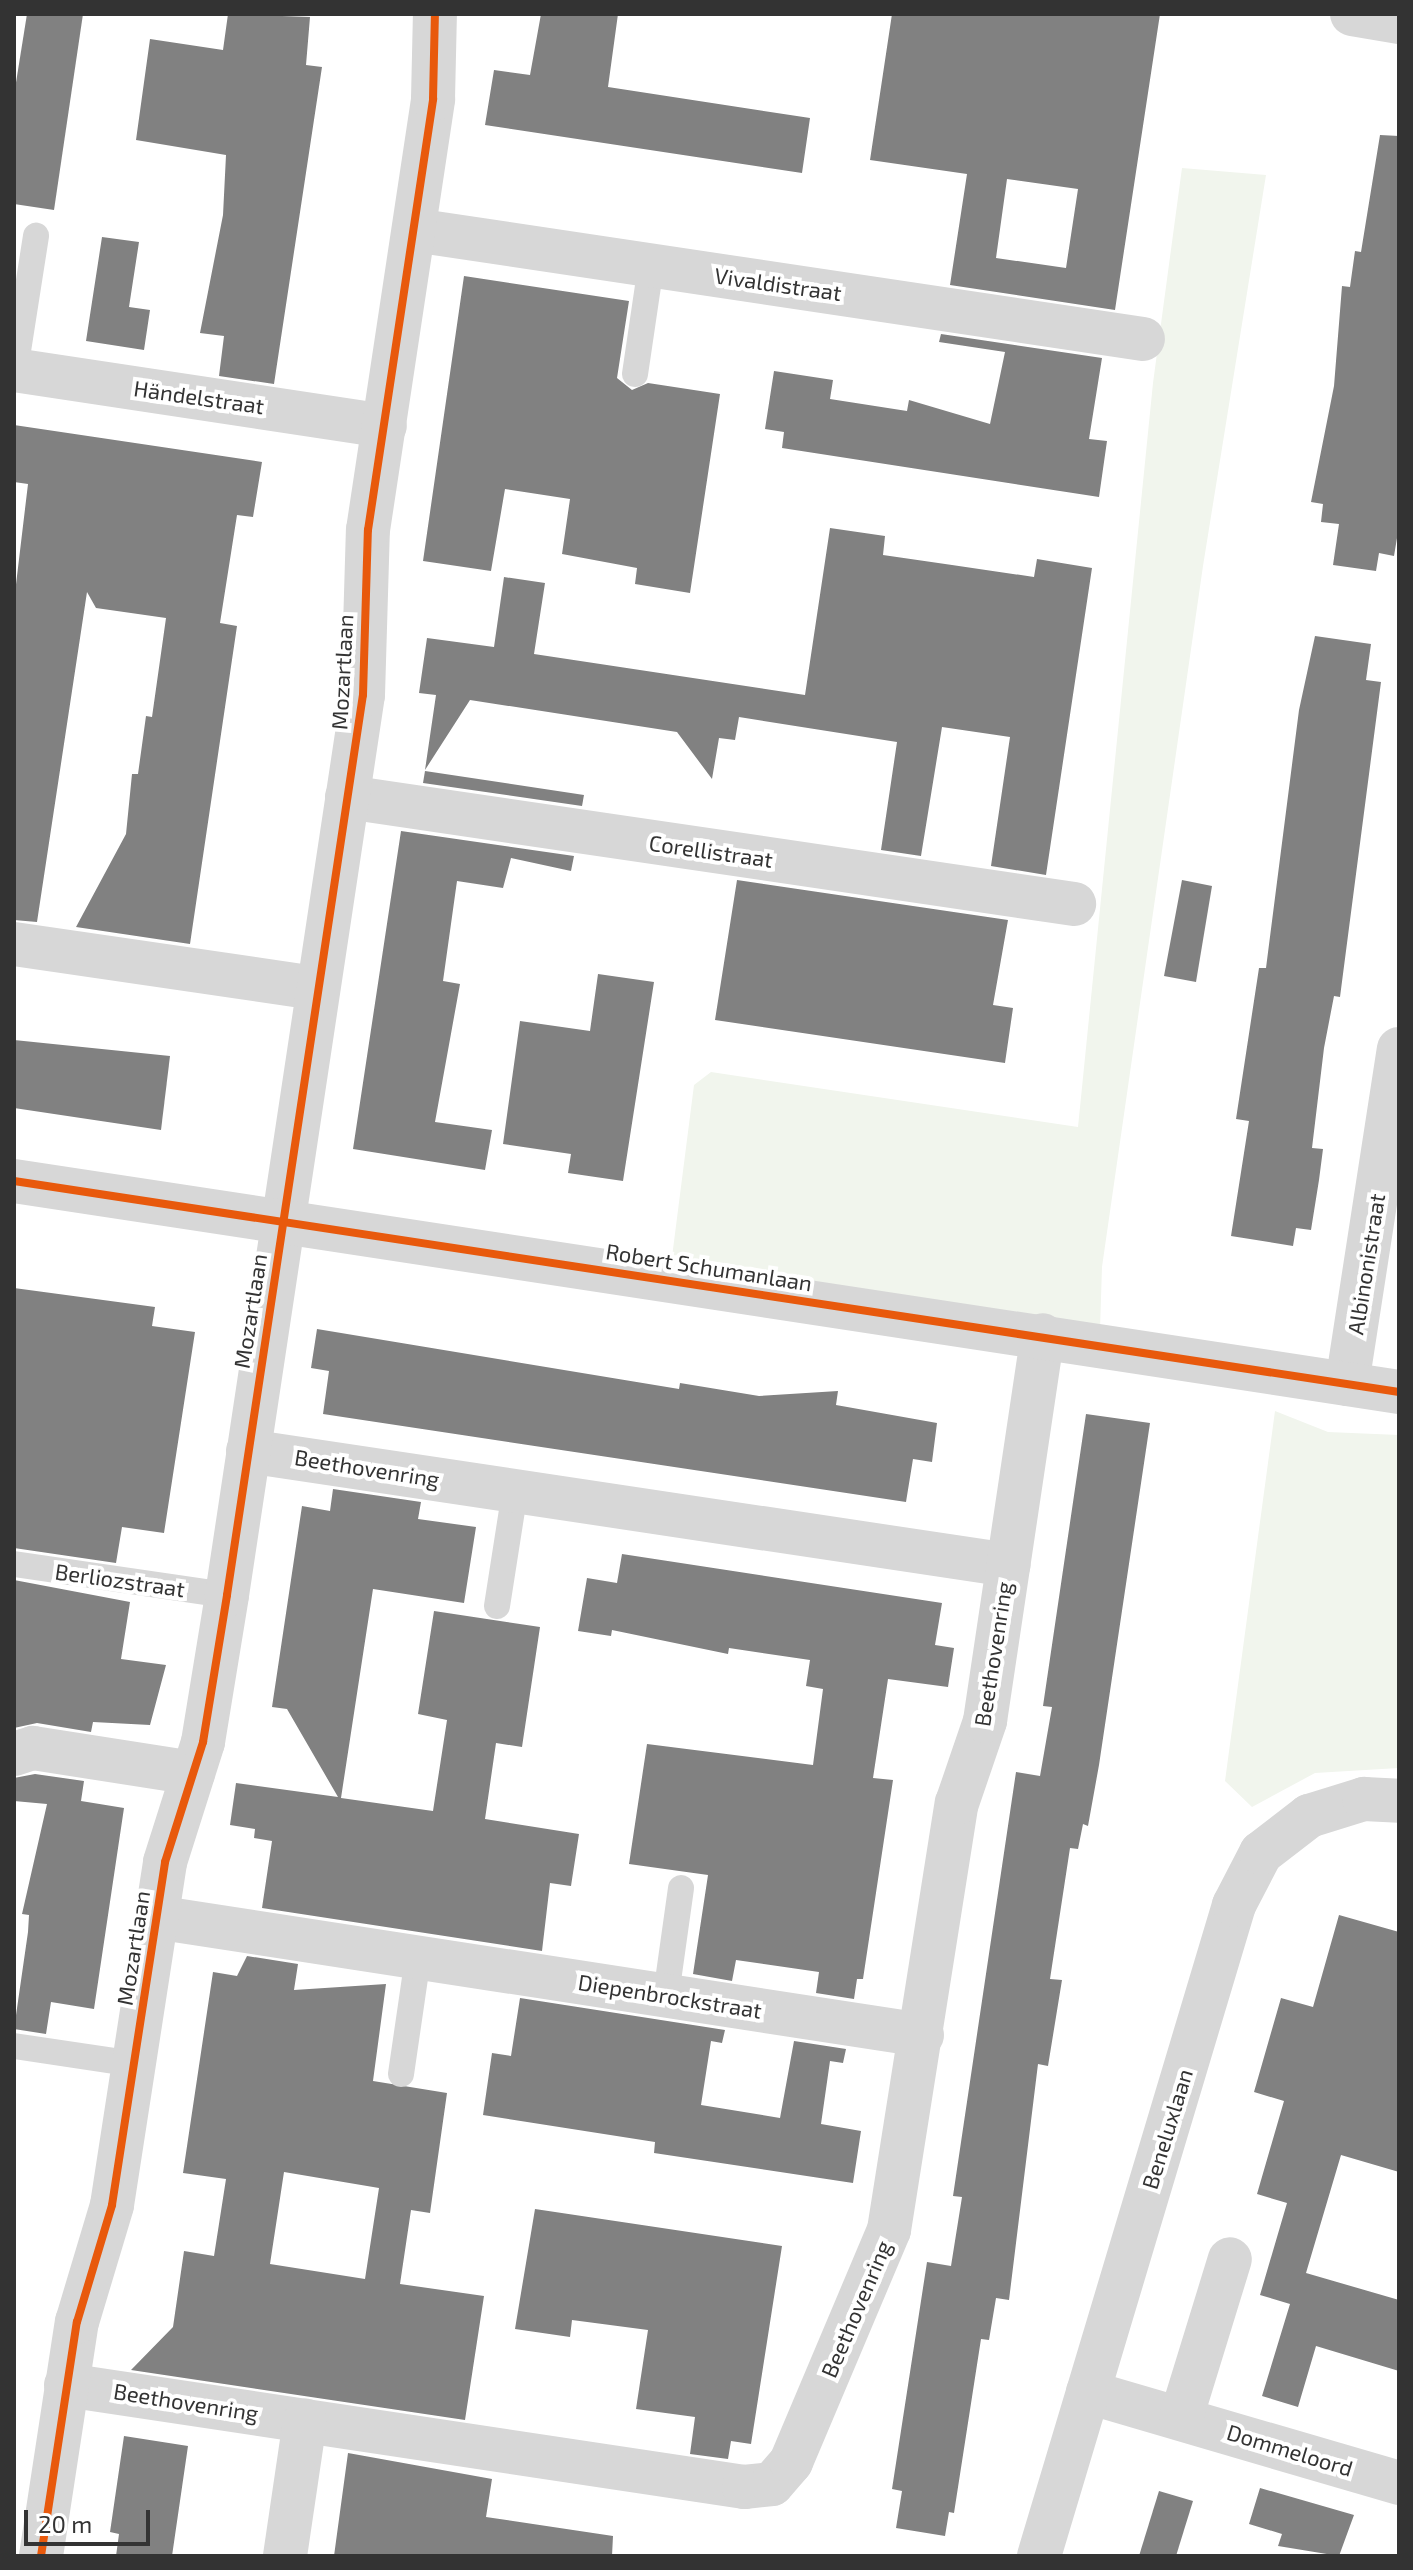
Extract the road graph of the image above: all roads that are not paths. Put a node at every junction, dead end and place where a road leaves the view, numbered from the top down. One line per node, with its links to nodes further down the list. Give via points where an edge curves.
1 (435, 14): 4 (street, Mozartlaan, via 433,99)
2 (1352, 14): 3 (street)
3 (1399, 22)
4 (414, 230): 6 (street, Vivaldistraat); 10 (street, Mozartlaan)
5 (36, 236): 8 (lane)
6 (651, 266): 7 (street, Vivaldistraat); 9 (lane)
7 (1143, 339)
8 (15, 370): 10 (street, Händelstraat)
9 (635, 374)
10 (385, 426): 11 (street, Mozartlaan, via 368,530 363,695)
11 (347, 797): 12 (street, Corellistraat); 14 (street, Mozartlaan)
12 (1074, 904)
13 (14, 944): 14 (street)
14 (317, 988): 17 (street, Mozartlaan)
15 (1398, 1060): 19 (street, Albinonistraat)
16 (14, 1181): 17 (street, Robert Schumanlaan)
17 (282, 1221): 18 (street, Robert Schumanlaan); 21 (street, Mozartlaan)
18 (1043, 1335): 19 (street, Robert Schumanlaan); 24 (street, Beethovenring)
19 (1347, 1384): 20 (street, Robert Schumanlaan)
20 (1399, 1392)
21 (248, 1451): 22 (street, Beethovenring); 25 (street, Mozartlaan)
22 (515, 1491): 24 (street, Beethovenring); 26 (lane)
23 (14, 1564): 25 (lane, Berliozstraat)
24 (1008, 1565): 34 (street, Beethovenring, via 985,1721 957,1803)
25 (227, 1595): 28 (street, Mozartlaan)
26 (497, 1606)
27 (14, 1754): 28 (street, via 33,1748)
28 (193, 1773): 31 (street, Mozartlaan)
29 (1399, 1801): 40 (street, Beneluxlaan, via 1364,1799 1309,1816 1261,1853 1234,1905)
30 (681, 1888): 33 (lane)
31 (155, 1917): 32 (street, Diepenbrockstraat); 36 (street, Mozartlaan)
32 (418, 1957): 33 (street, Diepenbrockstraat); 37 (lane)
33 (666, 1995): 34 (street, Diepenbrockstraat)
34 (922, 2035): 42 (street, Beethovenring, via 888,2236 791,2462 772,2484 729,2485)
35 (14, 2046): 36 (lane)
36 (134, 2064): 39 (street, Mozartlaan, via 112,2205 77,2322)
37 (401, 2074)
38 (1230, 2259): 41 (street)
39 (66, 2385): 42 (street, Beethovenring); 44 (street, Mozartlaan)
40 (1088, 2392): 41 (street, Dommeloord); 46 (street, Beneluxlaan)
41 (1181, 2418): 43 (street, Dommeloord)
42 (305, 2420): 45 (street)
43 (1399, 2483)
44 (33, 2538)
45 (285, 2556)
46 (1039, 2556)

